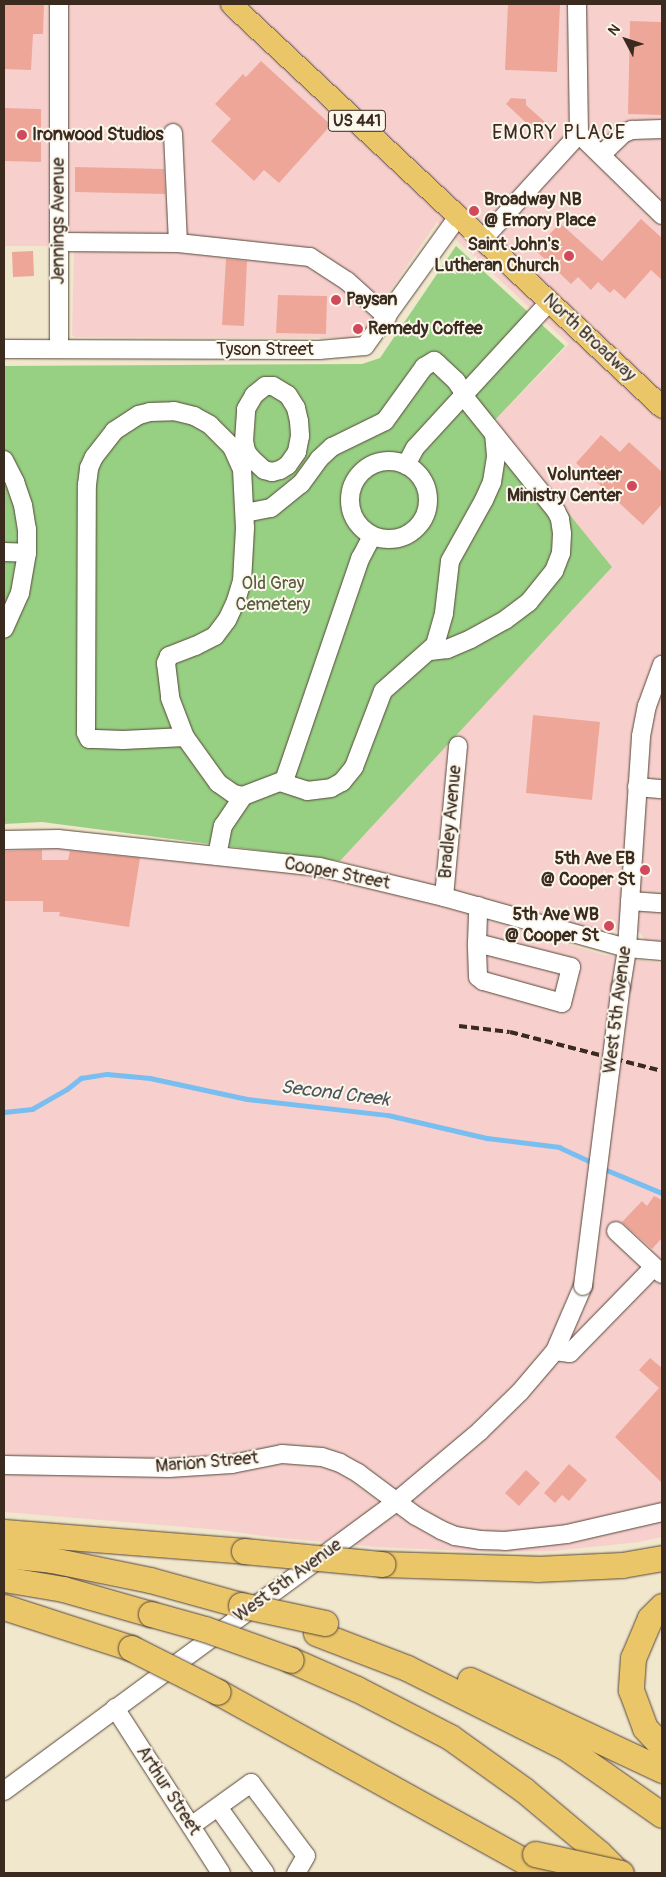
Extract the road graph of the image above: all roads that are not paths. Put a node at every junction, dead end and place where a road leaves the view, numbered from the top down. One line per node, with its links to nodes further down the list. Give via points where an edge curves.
1 (59, 4): 11 (street, Jennings Avenue)
2 (231, 4): 8 (main road, North Broadway / US 441)
3 (577, 4): 6 (street)
4 (662, 129): 7 (street, via 624,133)
5 (173, 133): 12 (street)
6 (579, 134): 7 (street); 10 (street)
7 (601, 154): 9 (street)
8 (459, 215): 10 (main road, North Broadway / US 441); 14 (street, Tyson Street)
9 (662, 215)
10 (484, 238): 13 (main road, North Broadway / US 441)
11 (60, 242): 12 (street); 16 (street, Jennings Avenue)
12 (178, 243): 14 (street, via 310,257 348,281)
13 (550, 301): 17 (street); 18 (main road, North Broadway / US 441)
14 (387, 317): 16 (street, Tyson Street, via 365,346 353,348)
15 (4, 349): 16 (street, Tyson Street)
16 (59, 349)
17 (464, 392): 19 (street); 22 (street, via 415,448); 23 (street, via 438,364 430,362 416,376 385,422 332,447 315,463 301,484 271,508)
18 (662, 407)
19 (494, 434): 28 (street, via 496,456 492,482 450,561 439,635); 28 (street, via 560,519 562,534 558,562 544,586 521,609 463,642 447,649)
20 (241, 453): 20 (street, via 250,402 265,386 281,389 292,400 298,413 300,436 297,452 288,464 272,472); 23 (street); 30 (street, via 202,420 179,412 161,411 139,415 114,431 100,447 89,468 86,734 89,739 116,740)
21 (4, 460): 26 (street, via 23,505)
22 (406, 465): 24 (street, via 382,462 370,466 354,484 351,508 362,529); 24 (street, via 424,482 428,493 425,517 408,535 396,539)
23 (245, 513): 30 (street, via 242,581 227,620 215,636 166,659 170,698)
24 (372, 536): 32 (street, via 360,559)
25 (4, 552): 26 (street)
26 (27, 553): 27 (street, via 20,593)
27 (4, 629)
28 (430, 651): 32 (street, via 383,691 359,758 342,782 331,788 307,791)
29 (662, 665): 33 (street, West 5th Avenue, via 643,724)
30 (185, 737): 35 (street, via 218,783)
31 (458, 746): 38 (street, Bradley Avenue)
32 (284, 781): 35 (street)
33 (637, 787): 34 (street); 39 (street, West 5th Avenue)
34 (662, 789)
35 (243, 796): 37 (street, via 223,826)
36 (4, 840): 37 (street, Cooper Street, via 58,839)
37 (216, 856): 38 (street, Cooper Street, via 320,867)
38 (444, 897): 41 (street, Cooper Street)
39 (630, 901): 40 (street); 43 (street, West 5th Avenue)
40 (662, 903)
41 (478, 906): 42 (street); 43 (street, Cooper Street)
42 (477, 943): 42 (street, via 478,977 483,981 562,1003 571,967)
43 (627, 948): 44 (street, Cooper Street); 47 (street, West 5th Avenue, bridge, via 583,1286)
44 (662, 951)
45 (616, 1231): 46 (street)
46 (658, 1271): 47 (street, via 570,1352)
47 (555, 1351): 49 (street, West 5th Avenue, via 514,1399)
48 (4, 1465): 49 (street, Marion Street, via 169,1468 223,1465 282,1454 302,1454 340,1463)
49 (397, 1501): 50 (street, Marion Street, via 416,1516 455,1536 505,1541 587,1531); 58 (street, West 5th Avenue)
50 (662, 1512)
51 (4, 1532): 53 (highway, bridge, via 382,1564 537,1569)
52 (4, 1555): 57 (highway, bridge, via 52,1560 150,1580)
53 (662, 1558)
54 (4, 1579): 69 (highway, bridge, via 63,1589 205,1629 291,1660 357,1690 450,1737 524,1790)
55 (662, 1606): 59 (highway, via 650,1618 633,1658 631,1690 645,1728)
56 (4, 1607): 65 (highway, bridge, via 131,1648 218,1692 463,1828)
57 (320, 1628): 60 (highway, via 421,1659); 63 (highway, via 565,1747)
58 (115, 1708): 61 (street, West 5th Avenue); 64 (street, Arthur Street)
59 (662, 1746)
60 (662, 1770)
61 (4, 1791)
62 (218, 1807): 64 (street); 67 (street); 68 (street, via 251,1783 306,1856)
63 (662, 1815)
64 (191, 1826): 66 (street, Arthur Street)
65 (539, 1864): 69 (highway, bridge)
66 (220, 1873)
67 (265, 1873)
68 (296, 1873)
69 (620, 1873)

